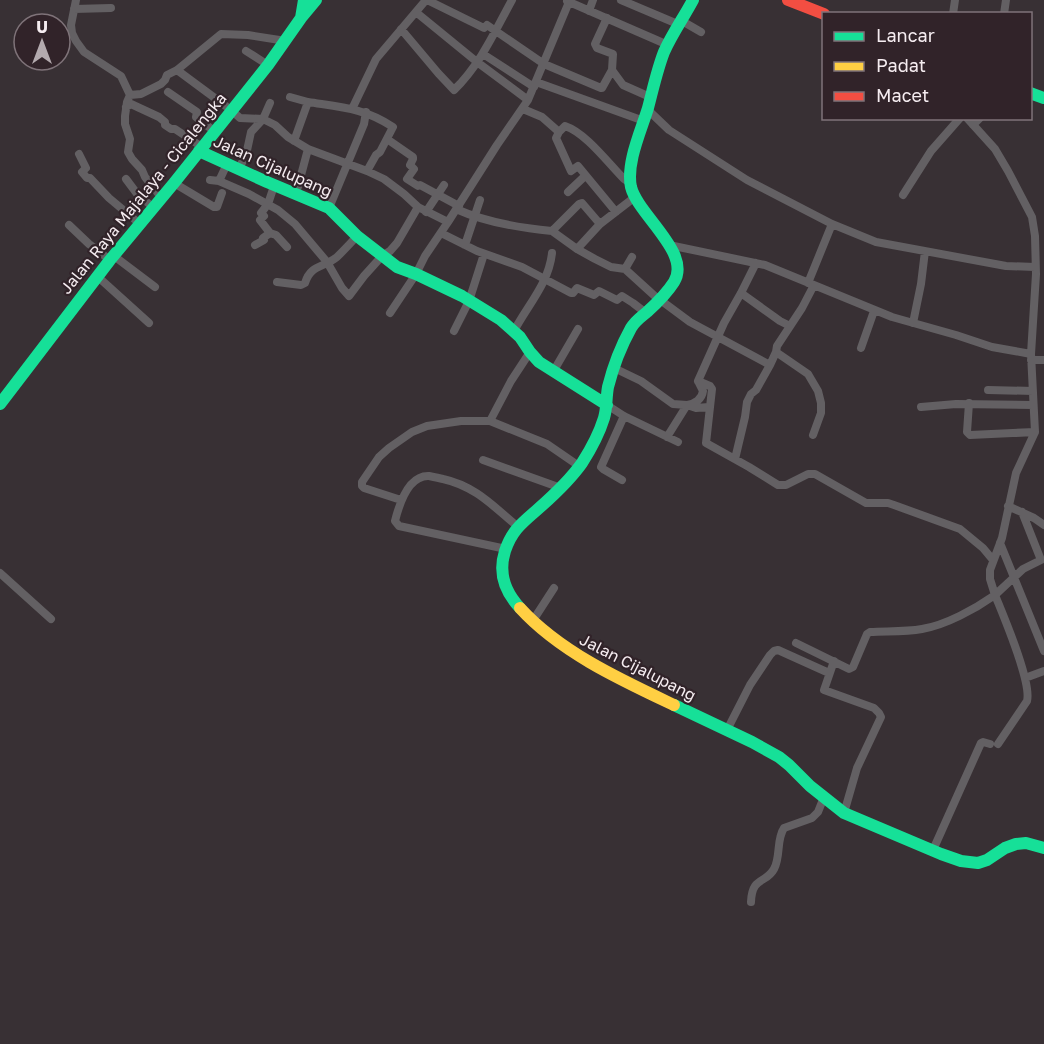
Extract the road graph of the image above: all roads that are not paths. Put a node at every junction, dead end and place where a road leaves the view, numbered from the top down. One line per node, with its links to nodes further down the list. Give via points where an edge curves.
1 (304, 0): 16 (street, Jalan Raya Majalaya - Cicalengka)
2 (316, 0): 16 (street)
3 (427, 0): 14 (street); 20 (street)
4 (512, 0): 20 (street)
5 (593, 0): 13 (street)
6 (621, 0): 10 (street)
7 (788, 0): 15 (street)
8 (567, 1): 13 (street); 26 (street)
9 (691, 1): 18 (street)
10 (637, 4): 18 (street)
11 (75, 5): 12 (street); 32 (street, via 71,30 79,46 122,76)
12 (111, 8)
13 (589, 10): 17 (street)
14 (417, 13): 19 (street); 25 (street)
15 (822, 13)
16 (301, 18): 22 (street, Jalan Raya Majalaya - Cicalengka)
17 (607, 18): 23 (street); 29 (street, via 595,44 613,54)
18 (681, 23): 21 (street); 23 (street)
19 (401, 29): 25 (street, via 454,90); 41 (street, via 376,59)
20 (497, 31): 25 (street); 26 (street)
21 (701, 32)
22 (285, 41): 27 (street, Jalan Raya Majalaya - Cicalengka); 28 (street, via 221,34)
23 (668, 45): 39 (street)
24 (246, 51): 27 (street)
25 (480, 58): 30 (street); 34 (street)
26 (544, 64): 29 (street, via 601,88); 30 (street)
27 (268, 65): 40 (street, Jalan Raya Majalaya - Cicalengka)
28 (177, 70): 32 (street, via 160,84); 40 (street)
29 (612, 70): 39 (street)
30 (535, 85): 34 (street); 39 (street)
31 (168, 92): 46 (street, via 197,112 196,117)
32 (130, 95): 37 (street)
33 (290, 97): 35 (street)
34 (528, 100): 38 (street)
35 (308, 102): 41 (street); 49 (street)
36 (270, 103): 43 (street)
37 (126, 107): 50 (street, via 131,104 159,117); 69 (street, via 128,152 142,170)
38 (523, 109): 47 (street, via 542,117); 72 (street)
39 (647, 109): 59 (street); 79 (street, via 669,129 747,180)
40 (231, 110): 43 (street, via 240,118); 46 (street, Jalan Raya Majalaya - Cicalengka)
41 (352, 110): 42 (street)
42 (366, 112): 48 (street, via 393,127); 53 (street)
43 (263, 119): 49 (street); 54 (street, via 251,132 246,155)
44 (958, 120): 66 (street, via 931,151)
45 (973, 121): 96 (street, via 995,149 1032,217)
46 (214, 131): 50 (street, Jalan Raya Majalaya - Cicalengka)
47 (560, 132): 56 (street, via 556,138 568,166 571,171 578,166); 59 (street, via 566,126 575,130)
48 (387, 139): 55 (street); 65 (street, via 413,157 410,165 414,169 406,179)
49 (294, 141): 51 (street)
50 (201, 149): 54 (street, Jalan Cijalupang); 58 (street, Jalan Raya Majalaya - Cicalengka)
51 (308, 149): 53 (street); 64 (street)
52 (79, 154): 77 (street, via 87,178)
53 (347, 163): 55 (street); 71 (street)
54 (232, 167): 61 (street, Jalan Cijalupang); 70 (street, via 215,181)
55 (367, 171): 73 (street, via 384,179)
56 (585, 176): 62 (street); 74 (street)
57 (126, 179): 69 (street, via 138,195)
58 (174, 183): 63 (street, via 214,207); 69 (street, Jalan Raya Majalaya - Cicalengka)
59 (630, 183): 67 (street)
60 (444, 185): 65 (street)
61 (274, 186): 64 (street, Jalan Cijalupang); 70 (street)
62 (568, 192)
63 (222, 193)
64 (296, 194): 71 (street, Jalan Cijalupang)
65 (437, 194): 72 (street); 73 (street)
66 (903, 195)
67 (635, 197): 74 (street); 87 (street)
68 (480, 200): 75 (street)
69 (157, 202): 77 (street, Jalan Raya Majalaya - Cicalengka)
70 (268, 204): 82 (street, via 260,220); 97 (street, via 295,224)
71 (328, 208): 84 (street, Jalan Cijalupang)
72 (457, 208): 75 (street); 76 (street)
73 (422, 209): 76 (street); 93 (street)
74 (616, 212): 78 (street)
75 (474, 217): 81 (street); 86 (street)
76 (448, 222): 83 (street)
77 (140, 224): 95 (street, Jalan Raya Majalaya - Cicalengka)
78 (600, 224): 81 (street, via 582,203); 89 (street)
79 (832, 224): 90 (street, via 876,242); 104 (street)
80 (69, 225): 95 (street)
81 (552, 231): 89 (street)
82 (270, 233): 85 (street); 88 (street)
83 (441, 233): 86 (street); 100 (street)
84 (357, 236): 93 (street, Jalan Cijalupang); 97 (street)
85 (255, 245)
86 (465, 245): 91 (street)
87 (669, 245): 98 (street); 107 (street, via 678,273 673,286)
88 (287, 247)
89 (577, 249): 99 (street)
90 (925, 251): 96 (street, via 1006,266); 115 (street)
91 (484, 254): 102 (street); 108 (street)
92 (552, 254): 102 (street)
93 (382, 256): 97 (street, via 349,296); 100 (street, Jalan Cijalupang)
94 (632, 257): 99 (street)
95 (112, 258): 101 (street, Jalan Raya Majalaya - Cicalengka); 105 (street)
96 (1038, 261): 109 (street)
97 (327, 262): 103 (street, via 316,267 301,285)
98 (756, 263): 104 (street); 106 (street)
99 (625, 270): 107 (street)
100 (416, 274): 108 (street, Jalan Cijalupang); 112 (street)
101 (97, 276): 114 (street); 132 (street, Jalan Raya Majalaya - Cicalengka)
102 (545, 278): 113 (street, via 571,293 577,288 594,295 599,291 617,300 622,296); 119 (street)
103 (278, 282)
104 (811, 284): 111 (street); 116 (street)
105 (155, 287)
106 (741, 293): 116 (street); 120 (street)
107 (659, 299): 113 (street); 120 (street)
108 (469, 301): 118 (street); 119 (street, Jalan Cijalupang)
109 (1034, 310): 110 (street); 124 (street)
110 (1044, 310)
111 (874, 311): 115 (street); 121 (street)
112 (390, 313)
113 (646, 313): 127 (street, via 634,322)
114 (149, 322)
115 (913, 324): 124 (street)
116 (790, 326): 123 (street)
117 (578, 329): 128 (street)
118 (454, 331)
119 (514, 331): 122 (street, Jalan Cijalupang)
120 (717, 337): 126 (street); 129 (street)
121 (861, 348)
122 (530, 352): 128 (street, Jalan Cijalupang); 140 (street)
123 (776, 352): 126 (street); 142 (street, via 808,374 813,382 821,403)
124 (1031, 357): 125 (street); 131 (street)
125 (1044, 360)
126 (770, 365): 145 (street, via 747,402)
127 (614, 368): 134 (street); 135 (street, via 673,404)
128 (553, 372): 134 (street, Jalan Cijalupang)
129 (698, 381): 135 (street, via 703,394 696,403); 137 (street, via 711,388)
130 (988, 390): 131 (street)
131 (1033, 391): 136 (street)
132 (0, 404)
133 (969, 404): 136 (street); 138 (street); 141 (street, via 970,435)
134 (607, 405): 139 (street); 147 (street, Jalan Cijalupang, via 595,439)
135 (687, 405): 137 (street); 143 (street)
136 (1033, 405): 141 (street)
137 (709, 407): 145 (street, via 706,443)
138 (921, 407)
139 (624, 416): 143 (street); 148 (street, via 602,467)
140 (490, 421): 147 (street, via 547,444); 150 (street, via 427,426 389,448 362,486)
141 (1035, 432): 151 (street, via 1016,473)
142 (813, 435)
143 (667, 437): 144 (street)
144 (678, 442)
145 (735, 459): 157 (street, via 778,485 815,474 866,503 888,503 960,529)
146 (483, 460): 149 (street)
147 (579, 466): 149 (street, Jalan Cijalupang)
148 (622, 480)
149 (561, 488): 154 (street, Jalan Cijalupang)
150 (400, 500): 154 (street, via 419,478 429,476 464,485); 156 (street, via 395,521 399,526)
151 (1008, 506): 152 (street); 155 (street)
152 (1022, 512): 153 (street); 158 (street)
153 (1044, 525)
154 (517, 526): 156 (street, Jalan Cijalupang)
155 (1000, 543): 157 (street); 160 (street)
156 (506, 549): 164 (street, Jalan Cijalupang, via 502,583 509,597)
157 (993, 560): 162 (street, via 990,574)
158 (1043, 563): 160 (street, via 1029,565)
159 (0, 573): 163 (street)
160 (1014, 577): 162 (street); 166 (street)
161 (554, 588): 164 (street)
162 (994, 595): 167 (street, via 937,625 870,632 851,669); 170 (street)
163 (51, 619)
164 (532, 621): 171 (street, Jalan Cijalupang, via 583,657)
165 (796, 643): 167 (street)
166 (1044, 651)
167 (834, 661): 169 (street)
168 (1044, 671): 170 (street)
169 (829, 673): 171 (street, via 774,651 750,685); 173 (street, via 826,691 874,708 881,717 856,768)
170 (1025, 678): 175 (street, via 1027,701 994,744 981,743)
171 (728, 730): 172 (street, Jalan Cijalupang, via 781,758)
172 (824, 797): 173 (street, Jalan Cijalupang); 176 (street, via 812,818 784,828 775,868 756,884)
173 (844, 813): 175 (street, Jalan Cijalupang)
174 (1044, 848): 175 (street, Jalan Cijalupang, via 1024,842 1013,844 979,862 955,859)
175 (933, 850)
176 (751, 902)

